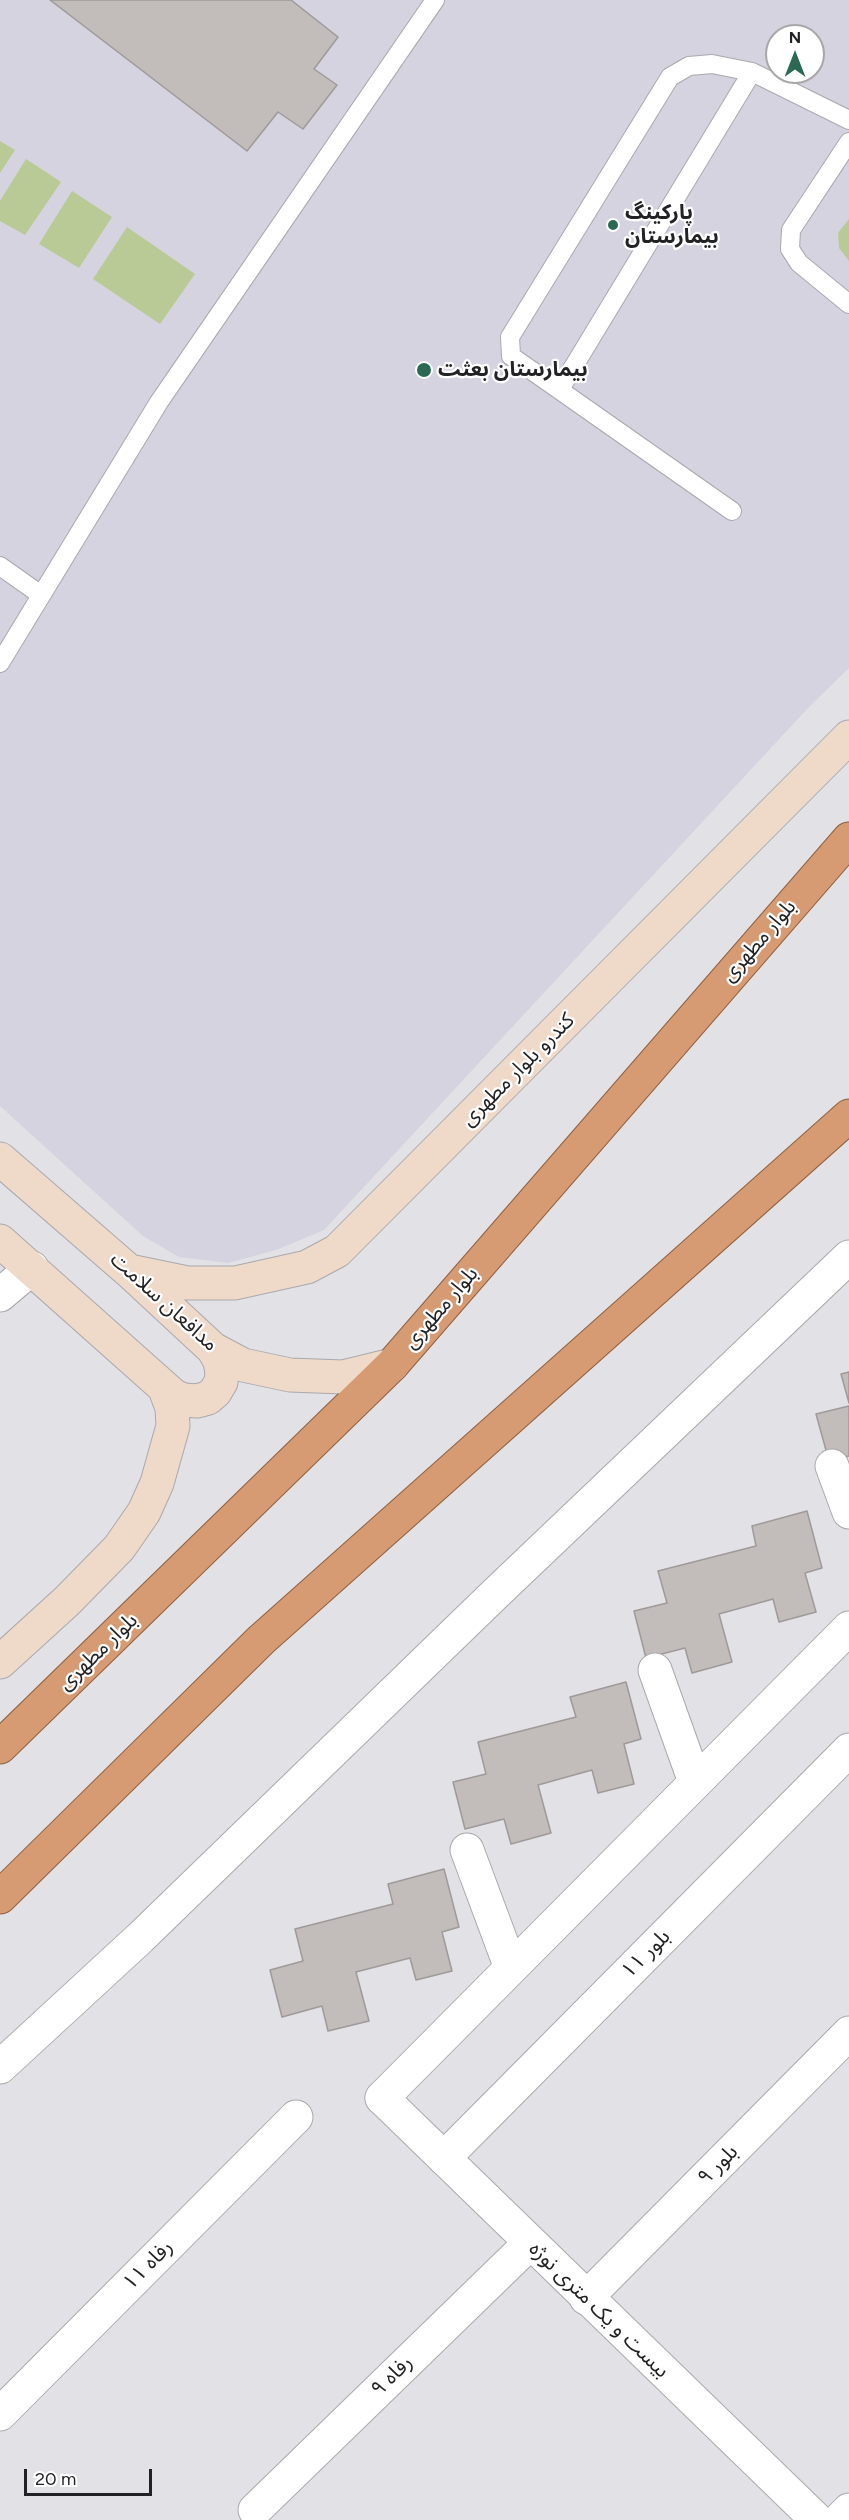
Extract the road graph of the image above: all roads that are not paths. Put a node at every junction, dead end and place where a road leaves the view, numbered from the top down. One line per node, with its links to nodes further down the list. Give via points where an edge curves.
1 (435, 0): 9 (lane, via 159,402)
2 (752, 72): 3 (lane); 6 (lane); 6 (lane, via 712,64 689,66 670,77 521,316 510,337 512,356)
3 (849, 120)
4 (849, 142): 5 (lane, via 791,230 790,249 799,263)
5 (849, 304)
6 (560, 390): 7 (lane)
7 (732, 511)
8 (0, 566): 9 (lane)
9 (41, 595): 10 (lane)
10 (0, 663)
11 (849, 737): 20 (main road, کندرو بلوار مطهری, via 337,1251 307,1267 235,1283 187,1283)
12 (849, 839): 14 (highway, بلوار مطهری)
13 (849, 870): 14 (highway)
14 (777, 920): 23 (highway, بلوار مطهری)
15 (849, 1116): 34 (highway, via 261,1640)
16 (0, 1159): 20 (main road, مدافعان سلامت)
17 (0, 1241): 19 (main road)
18 (849, 1257): 37 (street, via 140,1938)
19 (32, 1268): 21 (street); 24 (main road)
20 (129, 1271): 22 (main road, مدافعان سلامت)
21 (0, 1294)
22 (213, 1349): 23 (main road, مدافعان سلامت, via 243,1365 290,1375 343,1377); 24 (main road, via 220,1360 221,1382 208,1398 184,1400)
23 (392, 1365): 30 (highway, بلوار مطهری)
24 (165, 1389): 28 (main road, via 173,1426 157,1484 144,1512 118,1548)
25 (832, 1466): 26 (street)
26 (849, 1512)
27 (849, 1628): 32 (street)
28 (0, 1662)
29 (655, 1670): 32 (street)
30 (0, 1747)
31 (849, 1750): 39 (street, بلور ۱۱)
32 (695, 1782): 35 (street)
33 (467, 1850): 35 (street)
34 (0, 1897)
35 (512, 1968): 39 (street, بیست و یک متری نوژه, via 382,2098)
36 (849, 2033): 41 (street, بلور ۹)
37 (0, 2067)
38 (296, 2117): 42 (street, رفاه ۱۱)
39 (444, 2158): 40 (street, بیست و یک متری نوژه)
40 (530, 2242): 41 (street, بیست و یک متری نوژه); 43 (street, رفاه ۹)
41 (586, 2298): 45 (street, بیست و یک متری نوژه)
42 (0, 2414)
43 (255, 2510)
44 (849, 2510): 46 (street)
45 (817, 2520)
46 (839, 2520)

